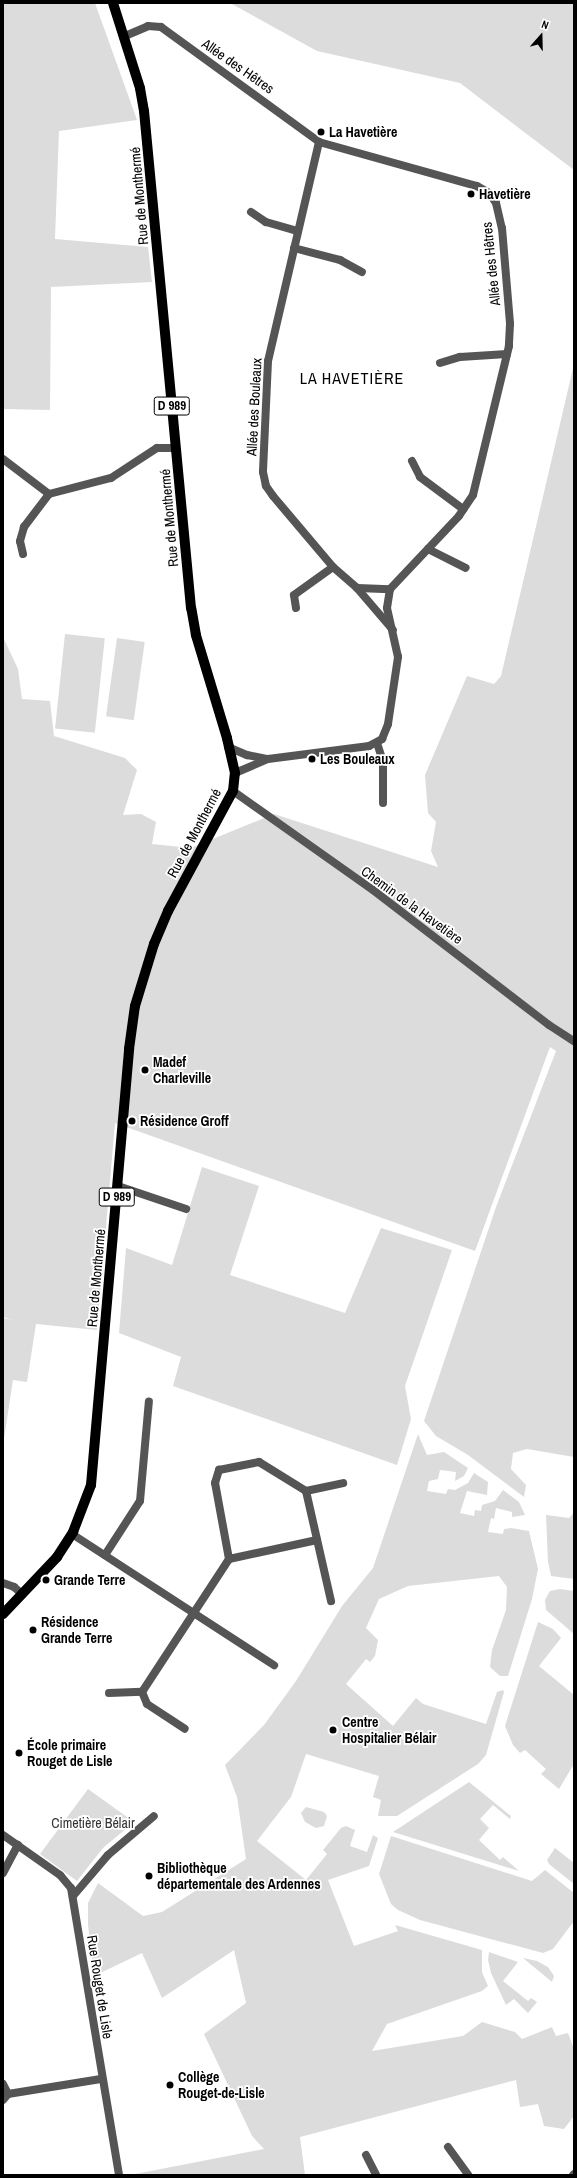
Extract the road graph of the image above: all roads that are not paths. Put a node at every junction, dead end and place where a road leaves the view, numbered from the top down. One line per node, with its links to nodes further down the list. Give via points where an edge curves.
1 (113, 3): 2 (main road, D 989)
2 (125, 36): 3 (street, Allée des Hêtres, via 148,26 161,28); 10 (main road, Rue de Monthermé / D 989, via 140,88 149,146)
3 (319, 142): 5 (street, Allée des Bouleaux); 8 (street, Allée des Hêtres, via 477,186 489,193 496,203 502,228 510,324)
4 (251, 212): 5 (street, via 266,222)
5 (298, 231): 6 (street, Allée des Bouleaux)
6 (294, 248): 7 (street, via 340,260); 17 (street, Allée des Bouleaux, via 268,362 263,472 266,486 273,496)
7 (362, 272)
8 (507, 354): 9 (street, via 460,357); 14 (street, Allée des Hêtres, via 473,495)
9 (440, 362)
10 (176, 448): 13 (street, via 157,448 111,478); 24 (main road, Rue de Monthermé / D 989, via 191,608 196,635)
11 (3, 459): 13 (street)
12 (412, 461): 14 (street, via 420,476)
13 (49, 494): 16 (street, via 24,527 20,541)
14 (463, 509): 15 (street, Allée des Hêtres)
15 (428, 549): 18 (street); 20 (street, Allée des Hêtres)
16 (23, 554)
17 (334, 567): 19 (street, Allée des Bouleaux); 21 (street, via 294,595)
18 (466, 568)
19 (357, 588): 20 (street); 22 (street, Allée des Bouleaux)
20 (390, 589): 22 (street, via 387,608)
21 (296, 608)
22 (393, 630): 23 (street, via 398,657 388,724 382,739)
23 (377, 743): 25 (street); 28 (street, via 383,762)
24 (228, 747): 25 (street, via 247,755); 26 (main road, Rue de Monthermé / D 989)
25 (268, 759): 26 (street)
26 (235, 773): 27 (main road, Rue de Monthermé / D 989)
27 (233, 791): 29 (street, Chemin de la Havetière, via 373,890); 30 (main road, Rue de Monthermé / D 989, via 168,911 154,944 135,1006)
28 (383, 803)
29 (574, 1041)
30 (118, 1186): 31 (street); 35 (main road, Rue de Monthermé / D 989, via 91,1485)
31 (186, 1208)
32 (149, 1400): 37 (street, via 140,1501)
33 (343, 1483): 34 (street)
34 (306, 1492): 36 (street); 38 (street, via 259,1462 219,1470 215,1483)
35 (72, 1534): 37 (street); 40 (main road, Rue de Monthermé / D 989, via 57,1557)
36 (317, 1540): 38 (street); 41 (street)
37 (105, 1555): 42 (street)
38 (229, 1558): 42 (street)
39 (3, 1583): 40 (street, via 14,1587)
40 (22, 1594): 43 (main road, Rue de Monthermé / D 989)
41 (331, 1601)
42 (194, 1613): 44 (street); 45 (street)
43 (3, 1614)
44 (274, 1665)
45 (142, 1692): 46 (street); 47 (street, via 147,1704)
46 (110, 1693)
47 (185, 1729)
48 (154, 1816): 52 (street, via 108,1855)
49 (3, 1834): 50 (street, Rue Rouget de Lisle)
50 (18, 1845): 51 (street); 52 (street, Rue Rouget de Lisle, via 60,1875 71,1888)
51 (3, 1873)
52 (73, 1896): 53 (street, Rue Rouget de Lisle)
53 (101, 2079): 55 (street); 58 (street, Rue Rouget de Lisle)
54 (3, 2084): 55 (street)
55 (5, 2097)
56 (448, 2147): 60 (street)
57 (366, 2155): 59 (street)
58 (119, 2175)
59 (376, 2175)
60 (468, 2175)

